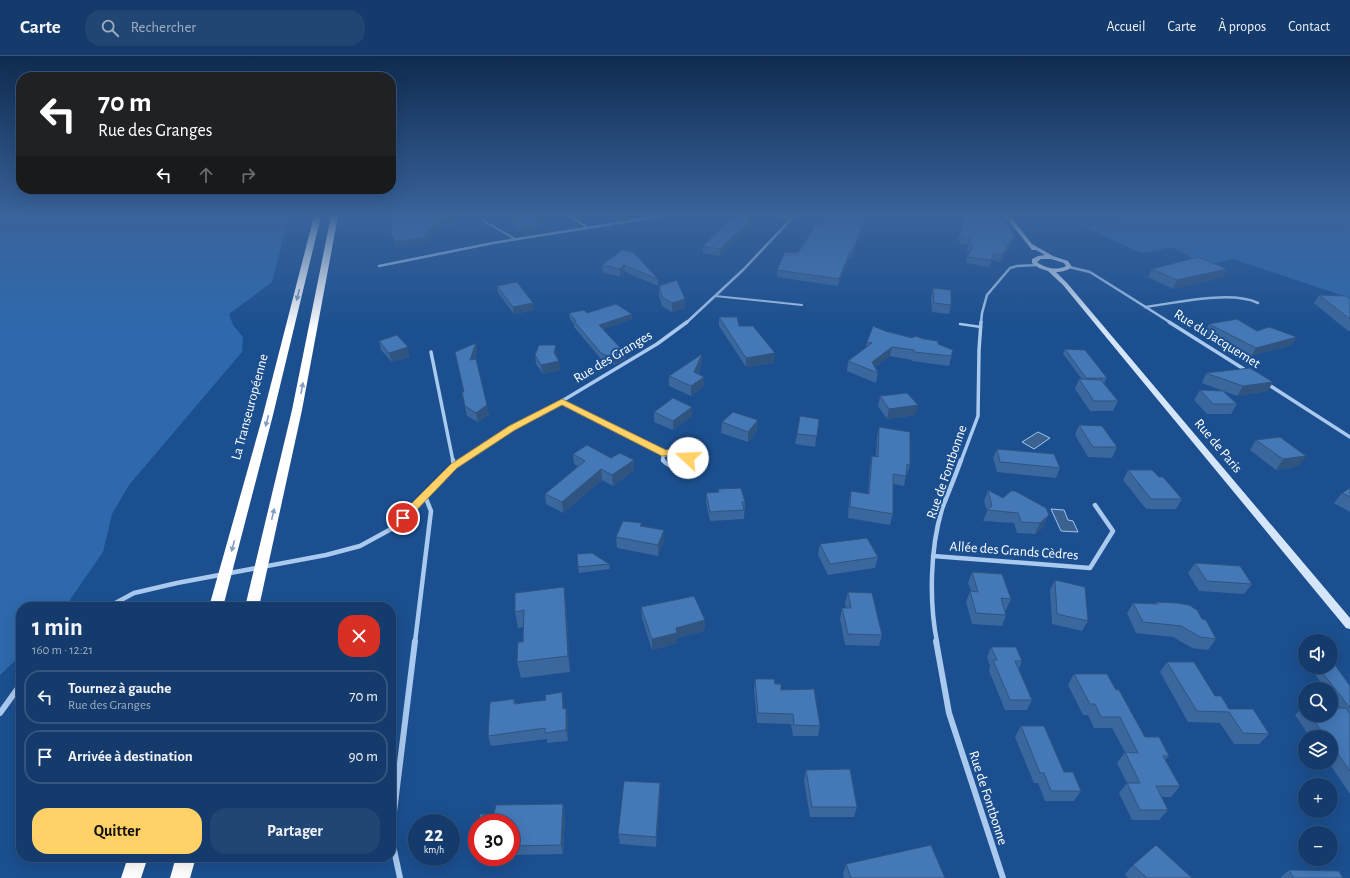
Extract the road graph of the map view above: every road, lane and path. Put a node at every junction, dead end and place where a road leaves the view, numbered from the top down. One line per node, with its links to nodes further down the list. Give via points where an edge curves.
1 (308, 254): 31 (highway, La Transeuropéenne, one-way to 31)
2 (327, 254): 32 (highway, one-way to 2, via 297,410)
3 (437, 254): 9 (street)
4 (758, 254): 14 (street, Rue des Granges)
5 (1047, 254): 7 (main road)
6 (1038, 257): 7 (main road); 8 (main road, via 1034,260)
7 (1051, 257): 10 (main road, via 1063,260)
8 (1037, 265): 11 (main road); 19 (street, Rue de Fontbonne, via 1017,266 1005,272 987,295)
9 (378, 266)
10 (1069, 267): 12 (main road); 17 (street, Rue du Jacquemet, via 1090,272)
11 (1049, 269): 12 (main road); 13 (main road, Rue de Paris)
12 (1063, 270): 13 (main road)
13 (1065, 284): 33 (main road, Rue de Paris)
14 (715, 296): 16 (lane); 23 (street, Rue des Granges, via 686,323 657,344)
15 (1258, 304): 17 (street, via 1250,299 1230,296)
16 (802, 305)
17 (1146, 307): 21 (street, Rue du Jacquemet)
18 (960, 324): 19 (lane)
19 (981, 327): 29 (street, Rue de Fontbonne, via 978,416 942,510)
20 (431, 352): 26 (street)
21 (1252, 374)
22 (1265, 383): 24 (street, Rue du Jacquemet)
23 (562, 401): 25 (street); 26 (street, Rue des Granges, via 512,428)
24 (1350, 437)
25 (666, 454): 25 (street, via 663,461 672,466 680,466 688,460 681,452 673,451)
26 (454, 466): 27 (street, Rue des Granges)
27 (425, 496): 30 (street, Rue des Granges, via 393,528 360,546 326,555 177,583 134,593); 36 (street, via 431,511)
28 (1095, 505): 29 (street, Allée des Grands Cèdres, via 1113,531 1090,568)
29 (933, 556): 43 (street, Rue de Fontbonne, via 932,622 949,713)
30 (117, 602)
31 (217, 602)
32 (253, 602)
33 (1350, 625)
34 (16, 691): 35 (street)
35 (0, 713)
36 (396, 795)
37 (396, 859): 42 (street)
38 (136, 862): 40 (highway)
39 (185, 862): 41 (highway)
40 (131, 878)
41 (180, 878)
42 (400, 878)
43 (1003, 878)

